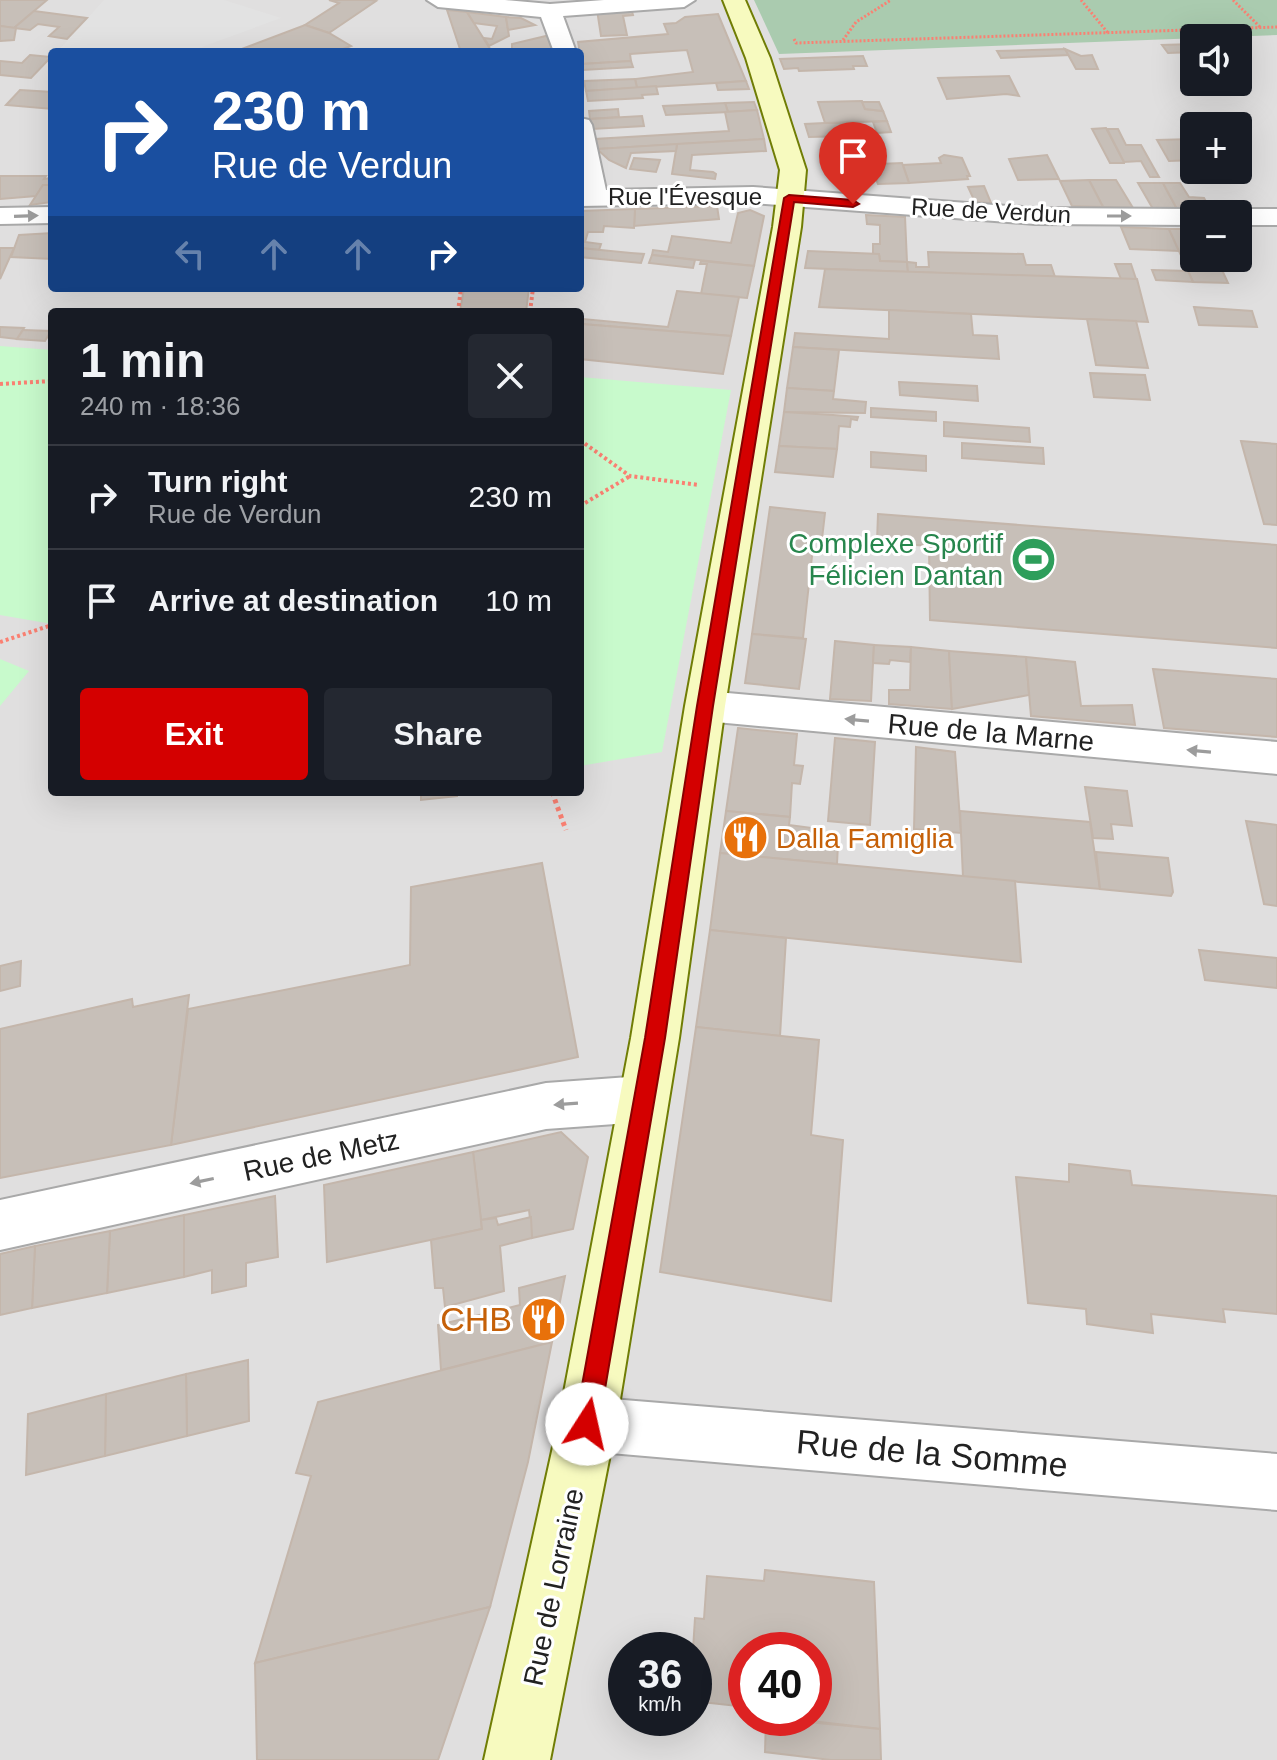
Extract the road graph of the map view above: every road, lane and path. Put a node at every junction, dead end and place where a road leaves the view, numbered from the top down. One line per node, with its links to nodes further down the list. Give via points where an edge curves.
1 (438, 0): 7 (street)
2 (684, 0): 7 (street)
3 (734, 0): 16 (street, Rue de Lorraine, via 793,170)
4 (891, 0): 12 (path, via 856,22)
5 (1081, 0): 11 (path)
6 (1233, 0): 9 (path)
7 (550, 11): 13 (street)
8 (1277, 27): 9 (path)
9 (1260, 28): 11 (path)
10 (790, 32): 12 (path, via 796,43)
11 (1109, 34): 12 (path)
12 (842, 41)
13 (564, 48)
14 (584, 162): 15 (street)
15 (588, 198): 16 (street, Rue l'Évesque)
16 (789, 198): 19 (street, Rue de Verdun, one-way to 19, via 1035,216); 26 (street, Rue de Lorraine)
17 (48, 215): 18 (street, one-way to 17)
18 (0, 216)
19 (1180, 217)
20 (1252, 217): 21 (street)
21 (1277, 217)
22 (48, 381): 23 (path)
23 (0, 384)
24 (584, 443): 25 (path)
25 (630, 476): 26 (path); 27 (path)
26 (740, 492): 30 (street, Rue de Lorraine)
27 (584, 504)
28 (48, 626): 29 (path)
29 (0, 642)
30 (705, 706): 31 (street, Rue de la Marne, one-way to 30); 34 (street, Rue de Lorraine)
31 (1277, 758)
32 (553, 796): 33 (path)
33 (566, 830)
34 (643, 1099): 35 (street, Rue de Metz, one-way to 35, via 546,1106); 36 (street, Rue de Lorraine)
35 (0, 1225)
36 (587, 1424): 37 (street, Rue de la Somme); 38 (street, Rue de Lorraine)
37 (1277, 1482)
38 (517, 1760)

